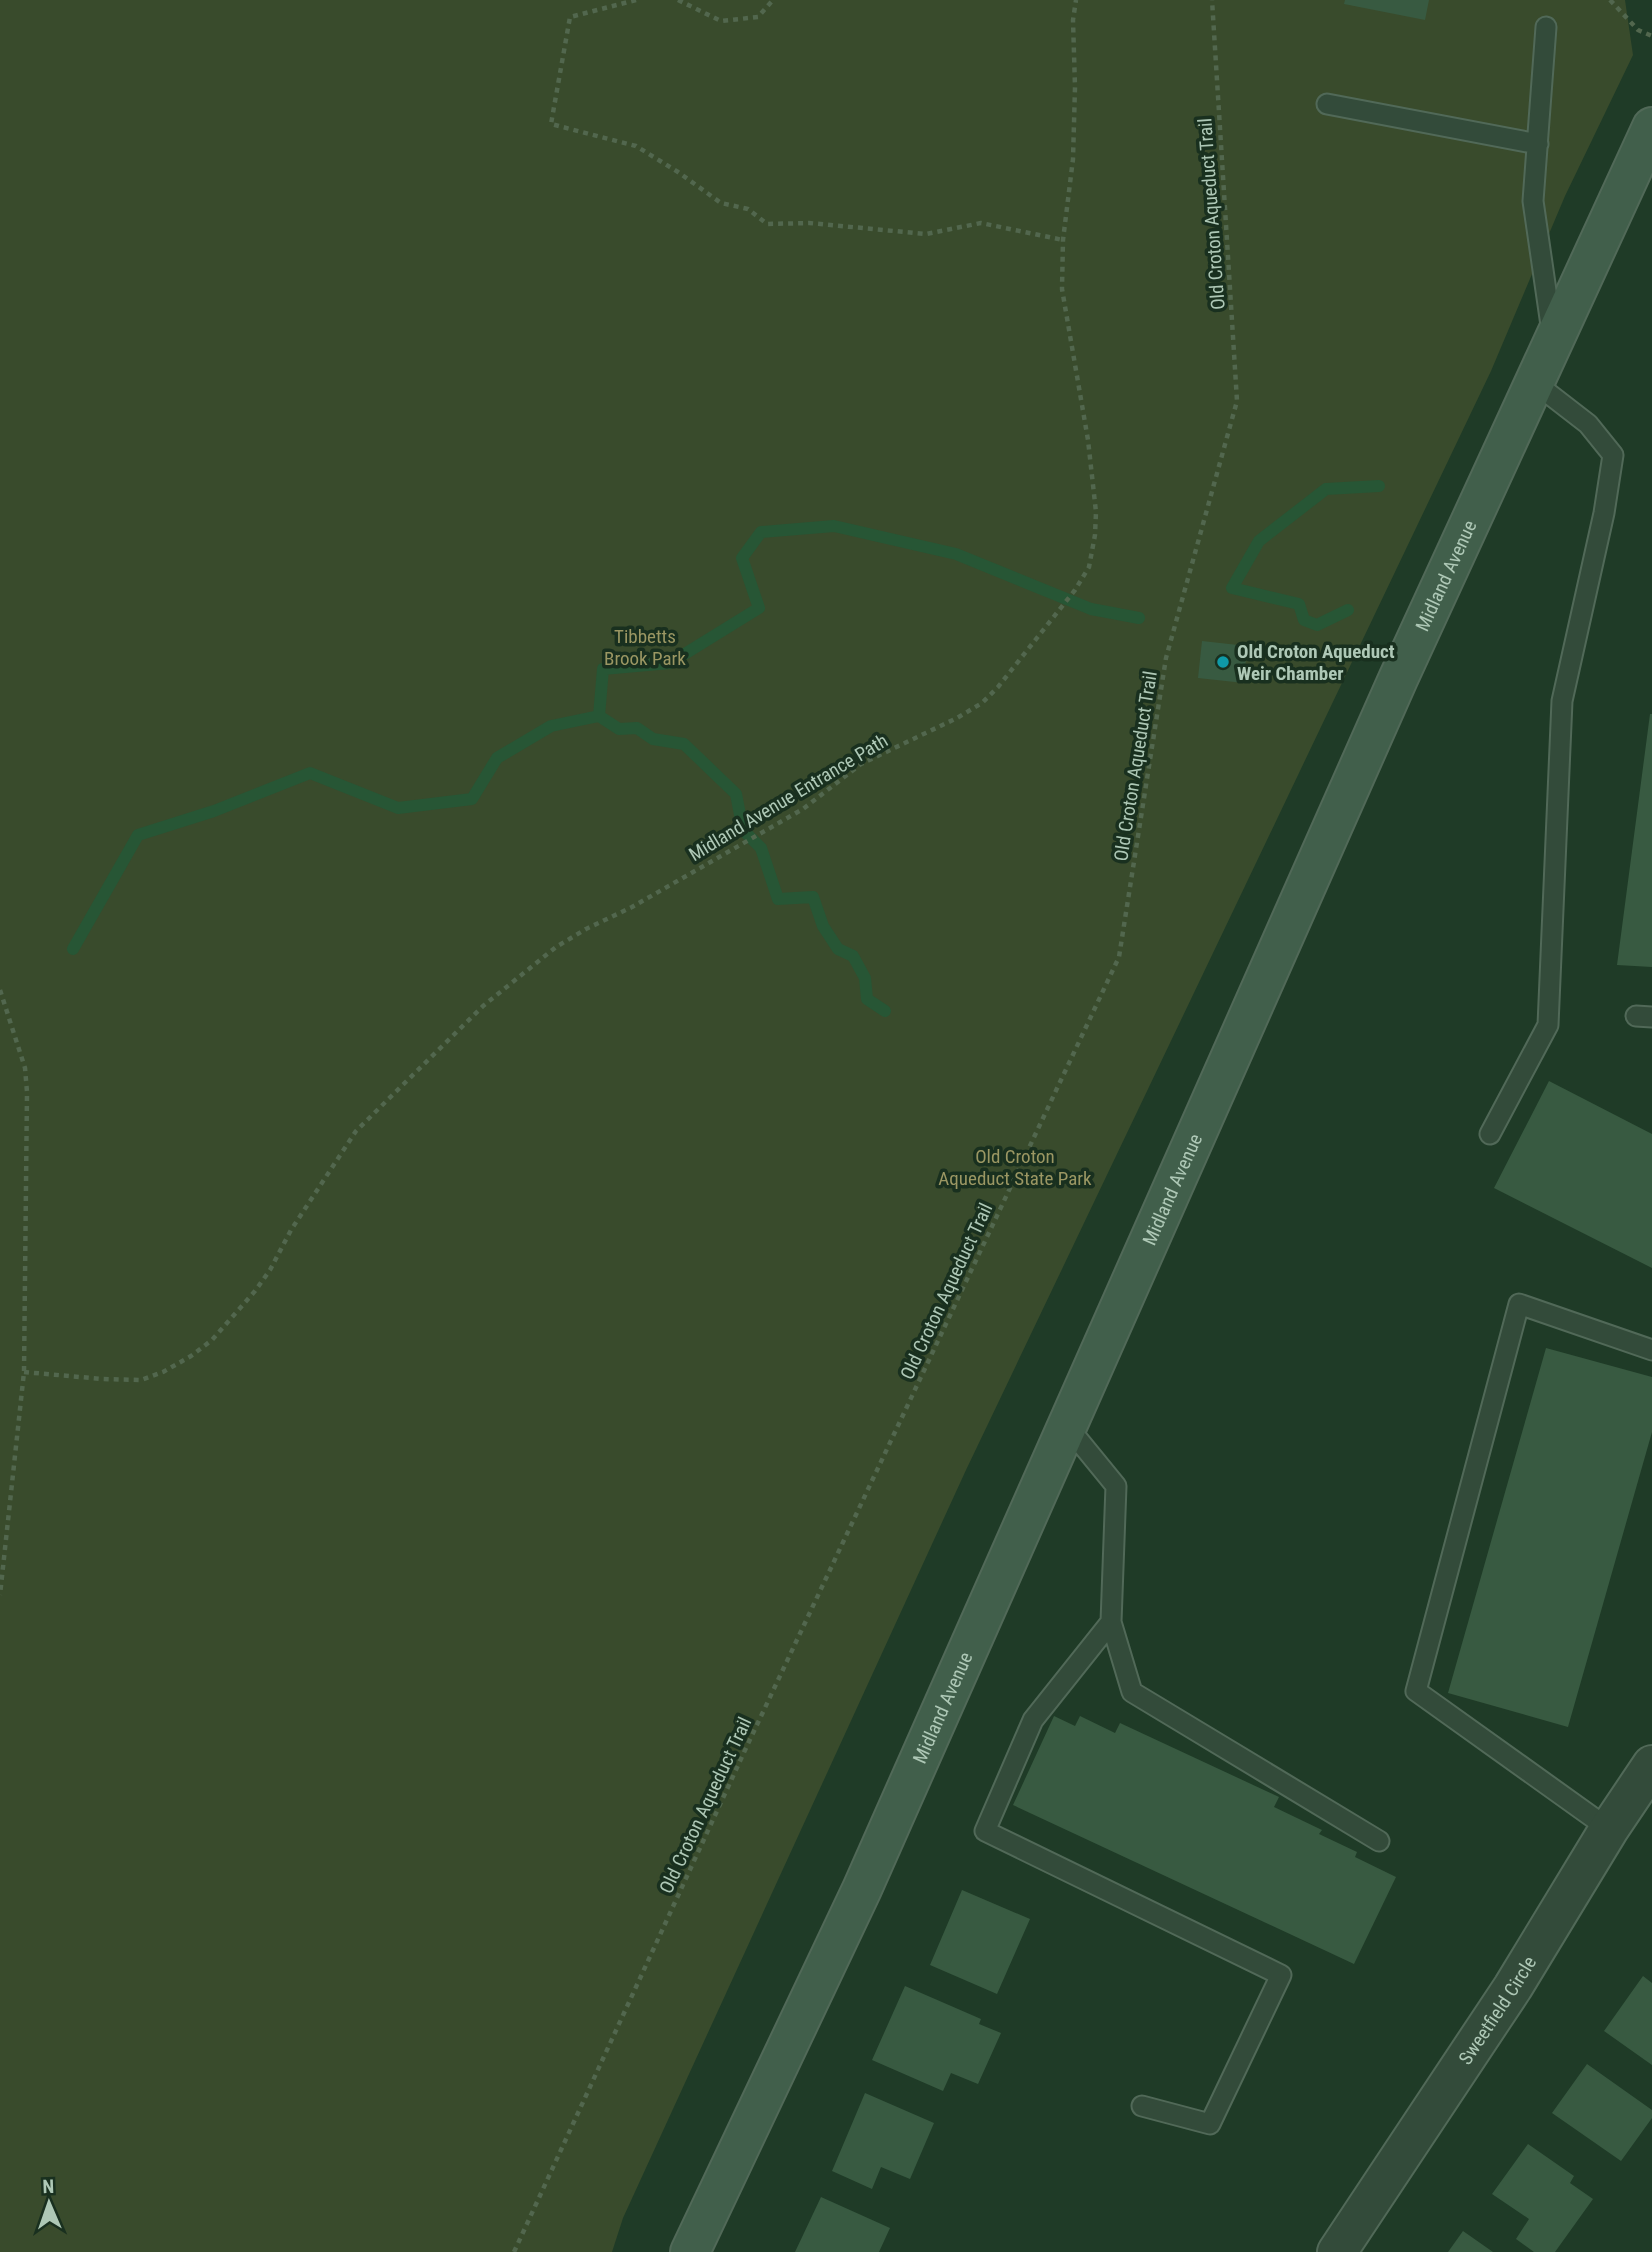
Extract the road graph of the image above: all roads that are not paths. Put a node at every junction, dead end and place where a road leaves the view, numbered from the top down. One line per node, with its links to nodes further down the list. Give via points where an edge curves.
1 (1546, 27): 4 (lane)
2 (1328, 104): 4 (lane)
3 (1652, 127): 5 (street, Midland Avenue)
4 (1538, 144): 5 (lane, via 1533,201)
5 (1553, 344): 6 (street, Midland Avenue)
6 (1535, 383): 7 (lane, via 1588,424 1613,455 1562,701 1548,1025); 9 (street, Midland Avenue, via 1398,679)
7 (1490, 1133)
8 (1652, 1350): 12 (lane, via 1519,1304 1416,1691)
9 (1067, 1426): 10 (lane, via 1116,1486); 15 (street, Midland Avenue, via 862,1889)
10 (1111, 1622): 13 (lane, via 1132,1692); 14 (lane, via 1033,1720 985,1831 1281,1975 1210,2124)
11 (1652, 1765): 12 (street, Sweetfield Circle)
12 (1609, 1829): 16 (street, Sweetfield Circle, via 1514,1987)
13 (1379, 1841)
14 (1142, 2106)
15 (690, 2252)
16 (1337, 2252)

